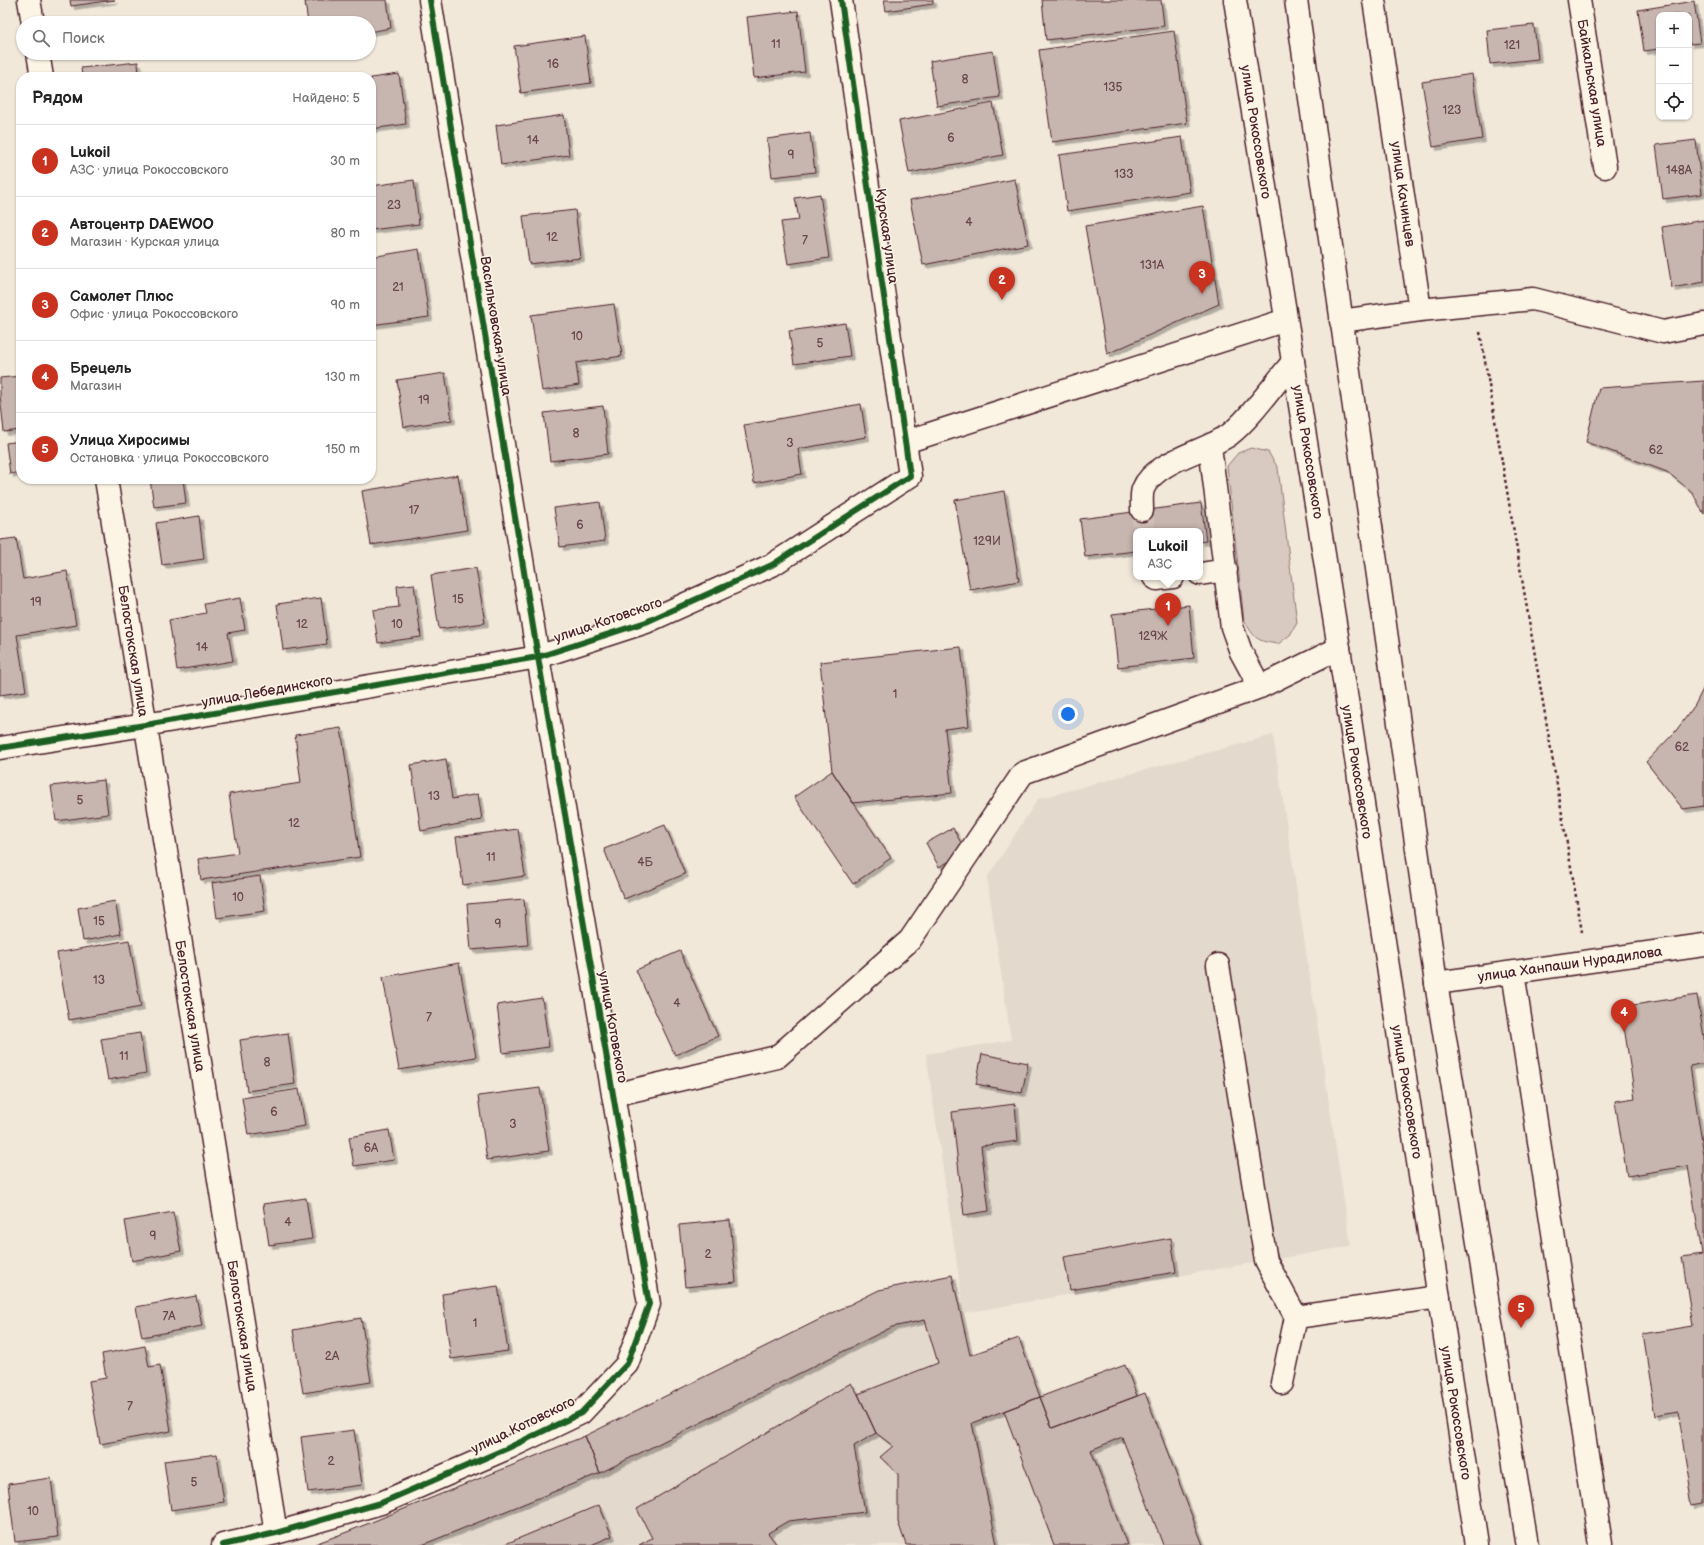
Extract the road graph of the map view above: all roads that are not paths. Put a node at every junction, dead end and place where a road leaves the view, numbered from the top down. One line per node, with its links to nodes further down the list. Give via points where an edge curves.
1 (29, 0): 8 (main road)
2 (430, 0): 25 (main road, Васильковская улица)
3 (841, 0): 17 (main road, Курская улица)
4 (1235, 0): 13 (main road, улица Рокоссовского)
5 (1296, 0): 14 (main road)
6 (1374, 0): 12 (main road, улица Качинцев)
7 (1579, 0): 11 (main road, Байкальская улица)
8 (32, 16)
9 (39, 60): 10 (main road)
10 (41, 72)
11 (1605, 167)
12 (1420, 310): 14 (main road); 15 (main road, via 1533,299 1663,332)
13 (1286, 320): 16 (main road, улица Рокоссовского); 17 (main road)
14 (1341, 321): 32 (main road)
15 (1704, 324)
16 (1293, 362): 18 (main road, via 1247,417 1229,434); 24 (main road, улица Рокоссовского)
17 (905, 442): 19 (main road, Курская улица)
18 (1210, 446): 21 (main road, via 1160,468 1142,490); 22 (main road)
19 (910, 476): 25 (main road, улица Котовского, via 772,565 646,622)
20 (107, 484): 27 (main road, Белостокская улица)
21 (1142, 510)
22 (1226, 570): 23 (main road); 26 (main road, via 1236,642)
23 (1203, 574)
24 (1339, 648): 26 (main road); 34 (main road, улица Рокоссовского)
25 (538, 656): 27 (main road, улица Лебединского); 33 (main road, улица Котовского)
26 (1260, 687): 33 (main road, via 1023,773 910,940 777,1057)
27 (145, 725): 28 (main road, улица Лебединского); 37 (main road, Белостокская улица)
28 (0, 748)
29 (1704, 945): 31 (main road, улица Ханпаши Нурадилова)
30 (1218, 965): 35 (main road, via 1266,1261)
31 (1513, 972): 32 (main road, улица Ханпаши Нурадилова); 41 (main road)
32 (1436, 983): 40 (main road)
33 (613, 1095): 37 (main road, улица Котовского, via 649,1304 627,1364 581,1413 515,1445 381,1503)
34 (1439, 1297): 35 (main road); 39 (main road, улица Рокоссовского)
35 (1296, 1317): 36 (main road)
36 (1282, 1383)
37 (276, 1533): 38 (main road, улица Котовского)
38 (223, 1545)
39 (1477, 1545)
40 (1528, 1545)
41 (1601, 1545)

